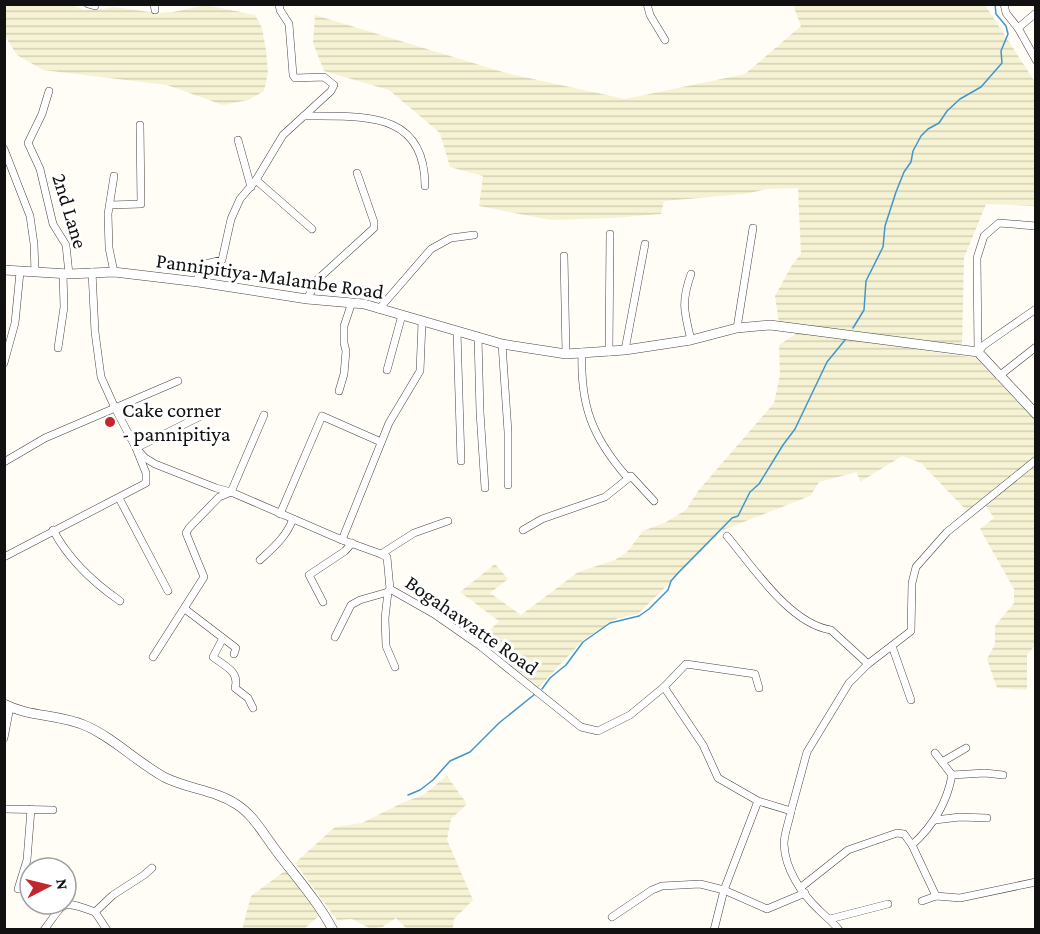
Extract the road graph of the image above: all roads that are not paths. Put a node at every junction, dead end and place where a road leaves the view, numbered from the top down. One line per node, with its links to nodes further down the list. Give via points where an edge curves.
1 (279, 4): 9 (street, via 289,24 292,75 324,77 334,85)
2 (646, 4): 6 (street)
3 (1004, 4): 5 (street)
4 (1035, 13): 5 (street)
5 (1018, 28): 7 (street)
6 (665, 40)
7 (1035, 60)
8 (49, 91): 32 (street, 2nd Lane, via 28,143 40,169 52,224 66,245)
9 (304, 116): 15 (street, via 284,135); 16 (street, via 364,117 397,125 412,139 425,164)
10 (140, 125): 18 (street, via 141,204)
11 (238, 140): 17 (street)
12 (4, 148): 28 (street, via 30,216)
13 (357, 173): 34 (street, via 374,228 318,279)
14 (114, 176): 18 (street)
15 (256, 180): 17 (street); 21 (street)
16 (425, 186)
17 (251, 187): 33 (street, via 231,219 222,260 201,265)
18 (110, 205): 30 (street)
19 (1035, 226): 50 (street, via 999,223 984,236 976,258)
20 (753, 228): 40 (street)
21 (312, 229)
22 (610, 234): 49 (street)
23 (474, 235): 36 (street, via 451,238 431,249)
24 (645, 244): 47 (street)
25 (564, 256): 51 (street)
26 (4, 270): 27 (street, Pannipitiya-Malambe Road)
27 (20, 272): 28 (street, Pannipitiya-Malambe Road); 52 (street, via 15,323)
28 (35, 272): 32 (street, Pannipitiya-Malambe Road)
29 (93, 272): 30 (street, Pannipitiya-Malambe Road); 32 (street, Pannipitiya-Malambe Road); 58 (street, via 101,377)
30 (114, 272): 33 (street, Pannipitiya-Malambe Road)
31 (691, 273): 43 (street, via 684,294)
32 (66, 274): 46 (street, 2nd Lane)
33 (198, 282): 34 (street, Pannipitiya-Malambe Road)
34 (307, 299): 35 (street, Pannipitiya-Malambe Road)
35 (351, 304): 36 (street, Pannipitiya-Malambe Road); 56 (street, via 344,326 346,351)
36 (379, 309): 38 (street, Pannipitiya-Malambe Road)
37 (1035, 309): 50 (street)
38 (402, 315): 39 (street, Pannipitiya-Malambe Road); 53 (street)
39 (422, 321): 41 (street, Pannipitiya-Malambe Road); 61 (street, via 420,371)
40 (737, 328): 43 (street, Pannipitiya-Malambe Road); 50 (street, Pannipitiya-Malambe Road, via 770,325)
41 (457, 331): 42 (street, Pannipitiya-Malambe Road); 65 (street)
42 (478, 337): 44 (street, Pannipitiya-Malambe Road); 68 (street)
43 (691, 340): 47 (street, Pannipitiya-Malambe Road)
44 (502, 344): 51 (street, Pannipitiya-Malambe Road); 67 (street)
45 (1035, 347): 54 (street)
46 (58, 348)
47 (625, 350): 49 (street, Pannipitiya-Malambe Road)
48 (582, 352): 49 (street, Pannipitiya-Malambe Road); 51 (street, Pannipitiya-Malambe Road); 66 (street, via 585,407 595,432 620,469)
49 (609, 352)
50 (978, 352): 54 (street)
51 (566, 354)
52 (4, 363)
53 (387, 370)
54 (999, 376): 57 (street)
55 (178, 381): 58 (street)
56 (339, 391)
57 (1033, 407)
58 (115, 408): 62 (street); 64 (street, via 45,438)
59 (203, 415): 62 (street)
60 (264, 415): 69 (street)
61 (381, 442): 72 (street, via 322,416); 78 (street)
62 (136, 448): 69 (street, via 156,464); 70 (street, via 146,483)
63 (1035, 460): 90 (street, via 947,532 916,567 911,631)
64 (4, 462)
65 (461, 462)
66 (631, 476): 71 (street); 76 (street, via 605,497)
67 (508, 485)
68 (486, 488)
69 (231, 492): 72 (street); 87 (street, via 219,497 186,533 204,577)
70 (119, 498): 75 (street); 84 (street)
71 (654, 501)
72 (280, 514): 73 (street)
73 (293, 519): 78 (street); 82 (street, via 279,543)
74 (448, 521): 80 (street, via 414,533)
75 (53, 530): 81 (street); 85 (street, via 99,586)
76 (523, 530)
77 (727, 536): 93 (street, via 786,608 822,629 831,630)
78 (342, 540): 79 (street)
79 (352, 543): 80 (street); 86 (street, via 309,575)
80 (381, 554): 83 (street, Bogahawatte Road, via 387,557)
81 (4, 557)
82 (260, 560)
83 (389, 590): 88 (street, via 351,605); 94 (street, via 386,646); 95 (street, Bogahawatte Road, via 434,614 480,646 581,727 598,730 630,715)
84 (168, 591)
85 (120, 601)
86 (323, 602)
87 (185, 609): 89 (street); 92 (street)
88 (335, 637)
89 (223, 638): 91 (street, via 236,648); 99 (street, via 213,657 235,674 235,688)
90 (891, 646): 93 (street); 97 (street)
91 (234, 654)
92 (153, 657)
93 (868, 664): 110 (street, via 849,683 807,752)
94 (395, 667)
95 (664, 687): 96 (street, Bogahawatte Road, via 686,664 755,674); 106 (street, via 703,745 718,778)
96 (759, 688)
97 (910, 700)
98 (7, 705): 100 (street); 127 (street, via 85,725 164,777 235,803 263,831)
99 (253, 708)
100 (4, 738)
101 (966, 748): 103 (street)
102 (935, 753): 103 (street)
103 (942, 762): 104 (street)
104 (952, 775): 105 (street); 112 (street)
105 (1003, 775)
106 (758, 801): 110 (street); 117 (street)
107 (31, 808): 108 (street); 109 (street); 114 (street)
108 (4, 809)
109 (53, 810)
110 (791, 811): 118 (street, via 784,843 793,879)
111 (987, 818): 112 (street)
112 (935, 820): 113 (street)
113 (912, 845): 118 (street, via 904,834 897,833 848,850); 119 (street)
114 (27, 856)
115 (152, 868): 122 (street)
116 (1035, 882): 119 (street, via 960,898)
117 (724, 890): 118 (street, via 766,909); 123 (street, via 700,884 662,886); 128 (street)
118 (803, 890): 124 (street)
119 (936, 896): 120 (street)
120 (922, 901)
121 (888, 904): 124 (street)
122 (95, 912): 125 (street, via 66,904); 126 (street)
123 (612, 917)
124 (830, 919): 129 (street)
125 (44, 930)
126 (107, 930)
127 (333, 930)
128 (714, 930)
129 (839, 930)

